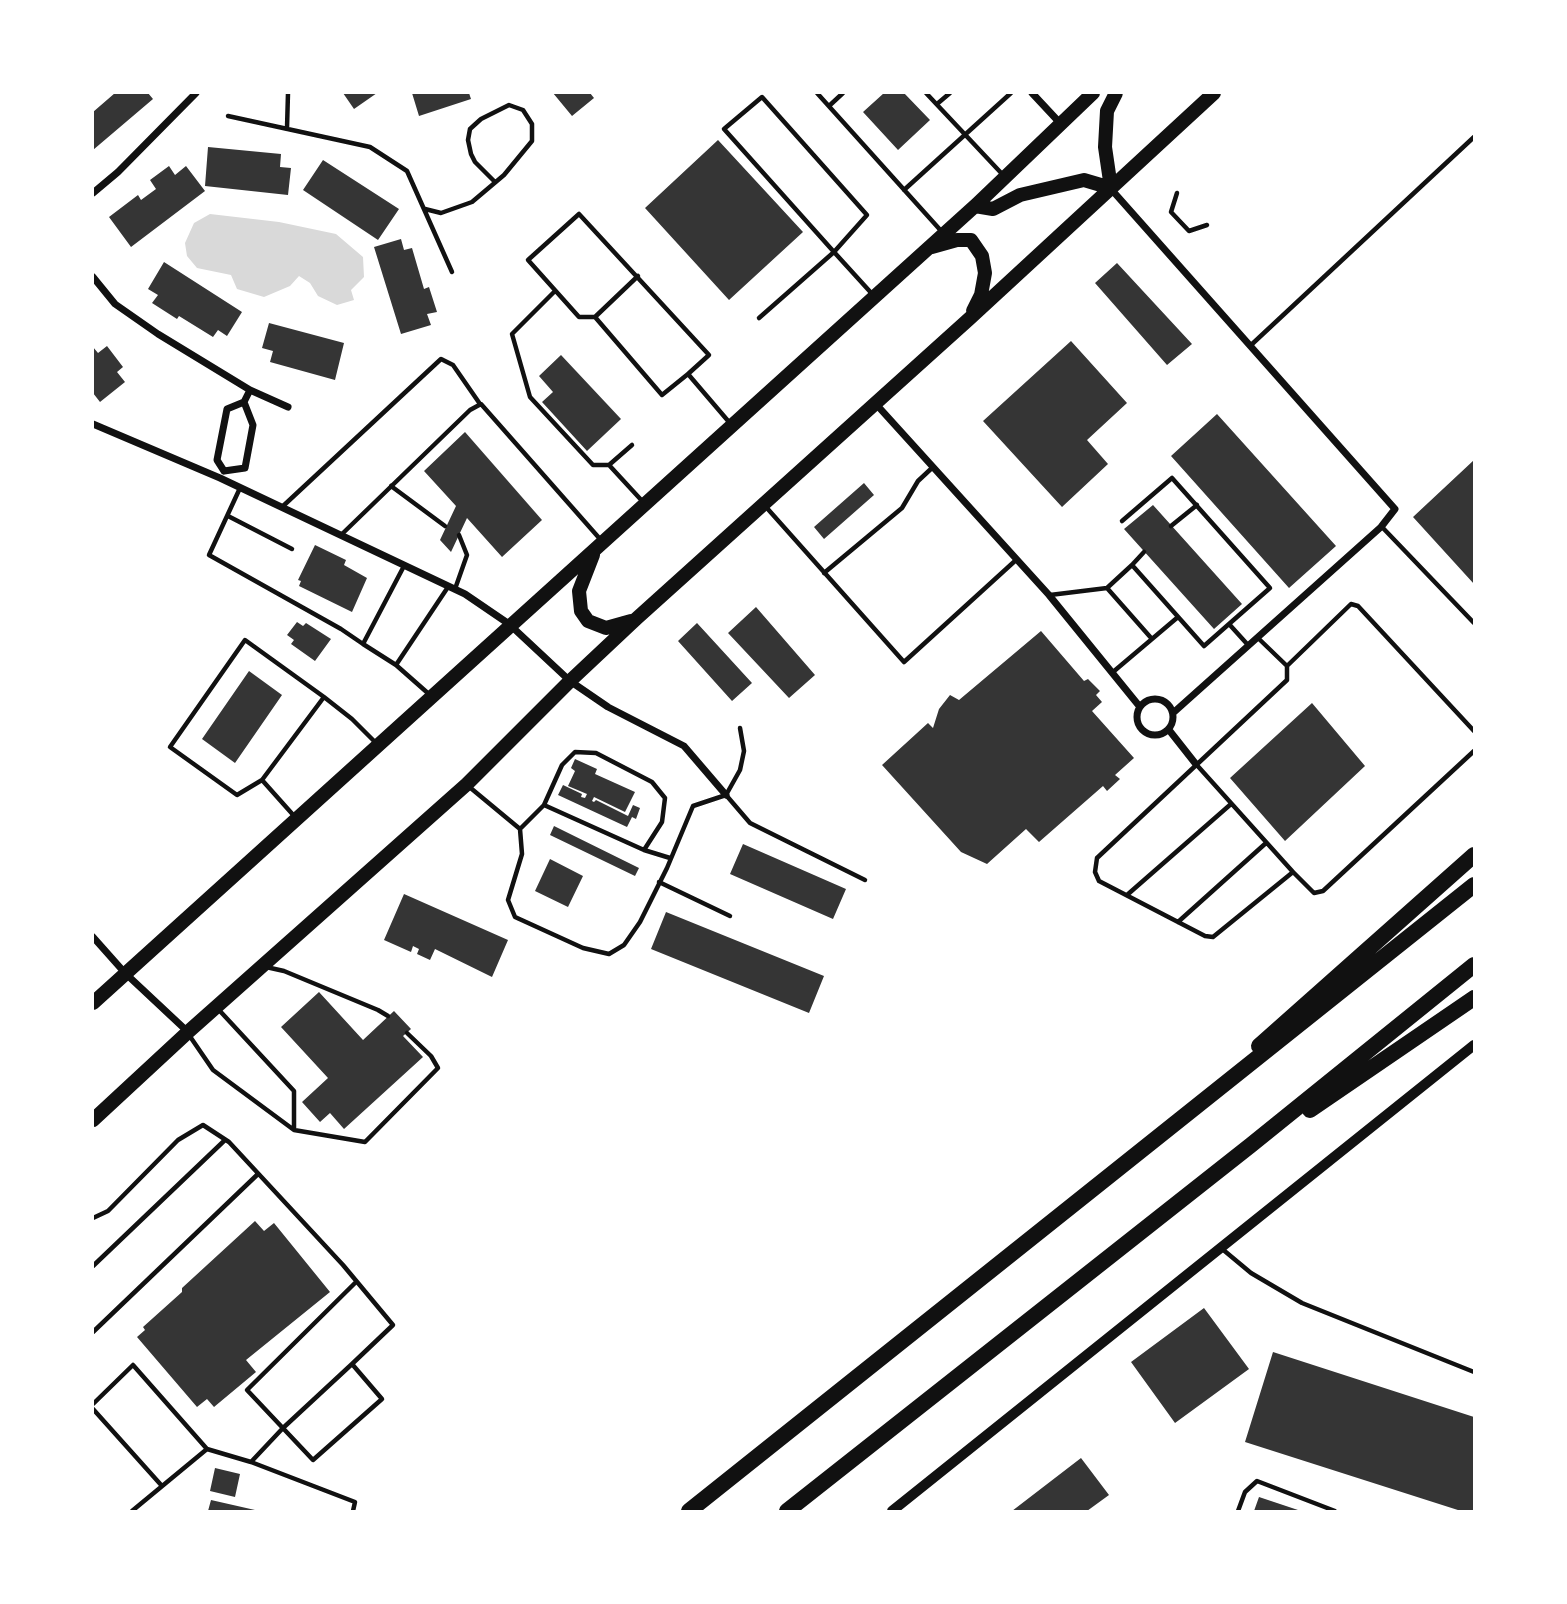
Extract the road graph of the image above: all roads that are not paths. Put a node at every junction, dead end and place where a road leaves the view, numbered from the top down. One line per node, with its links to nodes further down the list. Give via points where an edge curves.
1 (196, 93): 23 (street)
2 (288, 93): 16 (lane)
3 (817, 93): 13 (lane)
4 (843, 93): 13 (lane)
5 (926, 93): 12 (lane)
6 (950, 93): 12 (lane)
7 (1012, 93): 17 (lane)
8 (1032, 93): 15 (street)
9 (1093, 93): 15 (main road)
10 (1116, 93): 21 (main road, via 1107,111 1105,147)
11 (1214, 93): 21 (main road)
12 (937, 104): 17 (lane)
13 (829, 106): 22 (lane)
14 (228, 116): 16 (lane)
15 (1060, 123): 19 (main road)
16 (287, 128): 26 (lane, via 370,147 407,171)
17 (965, 135): 19 (lane); 22 (lane)
18 (1474, 138): 39 (lane)
19 (1005, 177): 25 (main road)
20 (495, 182): 20 (lane, via 532,141 532,124 523,110 509,105 470,129 471,154); 26 (lane, via 472,202 454,210 441,213)
21 (1111, 188): 25 (main road, via 1084,180 1020,195 993,209); 38 (main road); 39 (street)
22 (904, 190): 28 (lane)
23 (93, 193)
24 (1177, 193): 27 (lane, via 1171,212 1189,231)
25 (975, 206): 28 (main road)
26 (424, 208): 31 (lane)
27 (1207, 225)
28 (944, 234): 29 (main road)
29 (927, 249): 35 (main road); 38 (main road, via 971,240 982,256 981,295)
30 (834, 252): 30 (lane, via 724,129 762,97 867,215); 35 (lane); 37 (lane)
31 (452, 272)
32 (638, 276): 34 (lane, via 579,214 528,260); 36 (lane); 40 (lane, via 709,355)
33 (93, 277): 41 (street, via 115,304)
34 (555, 291): 36 (lane, via 579,317); 49 (lane, via 512,334 530,397 593,465)
35 (874, 297): 47 (main road)
36 (595, 317): 40 (lane, via 662,395)
37 (759, 318)
38 (969, 319): 43 (main road)
39 (1251, 346): 62 (street, via 1395,509)
40 (688, 374): 47 (lane)
41 (250, 390): 42 (street); 45 (street)
42 (244, 402): 51 (street, via 227,409 217,460); 51 (street, via 253,425 245,468)
43 (875, 403): 50 (street); 55 (main road)
44 (481, 404): 52 (lane); 57 (lane, via 453,365 442,359); 65 (lane)
45 (288, 407)
46 (93, 424): 51 (street)
47 (732, 425): 54 (main road)
48 (632, 445): 49 (lane)
49 (609, 466): 54 (lane)
50 (933, 467): 68 (street); 71 (lane, via 918,481 902,508)
51 (222, 475): 53 (street)
52 (391, 486): 60 (lane); 63 (lane)
53 (240, 488): 57 (street); 58 (lane)
54 (645, 504): 65 (main road)
55 (764, 505): 71 (lane); 76 (main road)
56 (1197, 505): 59 (lane, via 1172,478); 61 (lane); 79 (lane, via 1270,588)
57 (281, 507): 63 (street)
58 (228, 516): 66 (lane); 82 (lane, via 209,555)
59 (1122, 521)
60 (445, 526)
61 (1171, 526)
62 (1381, 527): 77 (lane); 80 (street)
63 (341, 535): 69 (street)
64 (459, 535): 72 (lane, via 467,555)
65 (599, 547): 76 (main road, via 579,591 581,611 588,621 606,628); 78 (main road)
66 (292, 549)
67 (1144, 552): 70 (lane)
68 (1017, 559): 71 (lane, via 904,662); 74 (street)
69 (405, 565): 72 (street); 82 (lane)
70 (1132, 565): 73 (lane); 75 (lane)
71 (824, 573)
72 (452, 588): 78 (street); 84 (lane)
73 (1107, 588): 74 (lane); 81 (lane)
74 (1049, 596): 86 (street)
75 (1178, 617): 79 (lane, via 1204,646); 81 (lane)
76 (636, 619): 87 (main road)
77 (1474, 623)
78 (509, 624): 87 (street); 88 (main road)
79 (1229, 624): 83 (lane)
80 (1258, 638): 83 (street); 85 (lane)
81 (1152, 639): 86 (lane)
82 (363, 644): 84 (lane)
83 (1249, 645): 91 (street)
84 (396, 664): 88 (lane)
85 (1287, 666): 94 (lane, via 1351,604 1358,606); 97 (lane, via 1287,680)
86 (1112, 673): 90 (street)
87 (570, 681): 99 (main road); 100 (street, via 684,747)
88 (430, 696): 95 (main road)
89 (324, 697): 95 (lane); 98 (lane); 98 (lane, via 245,640 170,747 237,795)
90 (1140, 707): 91 (street, via 1150,699 1162,699); 93 (street, via 1137,719 1142,729 1152,735)
91 (1173, 713): 93 (street)
92 (740, 728): 100 (lane, via 744,751)
93 (1169, 730): 97 (street)
94 (1474, 731)
95 (377, 744): 103 (main road)
96 (1474, 751): 109 (lane, via 1323,891 1314,894)
97 (1195, 763): 101 (lane); 113 (lane, via 1097,858 1099,881)
98 (262, 780): 103 (lane)
99 (467, 784): 104 (lane); 118 (main road)
100 (726, 795): 108 (lane, via 693,806); 110 (lane, via 750,823)
101 (1231, 804): 105 (lane); 113 (lane)
102 (544, 805): 104 (lane); 106 (lane); 106 (lane, via 562,765 575,752 596,753 652,782 665,798 662,822)
103 (296, 818): 119 (main road)
104 (520, 829): 111 (lane, via 522,854 508,900 515,917 583,947 609,954 624,945)
105 (1266, 843): 109 (lane); 115 (lane)
106 (644, 850): 108 (lane)
107 (1474, 855): 127 (highway, via 1244,1058)
108 (670, 858): 111 (lane)
109 (1293, 872): 115 (lane, via 1213,937)
110 (864, 880)
111 (659, 882): 114 (lane)
112 (1474, 885): 127 (highway)
113 (1127, 895): 115 (lane)
114 (730, 916)
115 (1178, 922)
116 (93, 937): 119 (street)
117 (1474, 965): 131 (highway)
118 (261, 967): 122 (main road); 123 (lane, via 284,971)
119 (125, 973): 121 (main road); 124 (street)
120 (1474, 998): 131 (highway)
121 (93, 1003)
122 (216, 1007): 124 (main road); 129 (lane, via 295,1091)
123 (388, 1016)
124 (188, 1032): 128 (main road); 129 (lane, via 213,1070)
125 (407, 1033): 129 (lane, via 438,1068 365,1142)
126 (1474, 1045): 134 (street)
127 (1195, 1109): 147 (highway)
128 (93, 1120)
129 (294, 1130)
130 (226, 1140): 132 (lane); 133 (lane, via 203,1125 178,1140 108,1211); 135 (lane)
131 (1251, 1145): 148 (highway)
132 (258, 1174): 136 (lane); 137 (lane)
133 (93, 1218)
134 (1221, 1247): 139 (lane, via 1251,1273 1302,1303); 149 (street)
135 (93, 1266)
136 (356, 1282): 138 (lane, via 393,1325); 141 (lane, via 247,1390)
137 (93, 1332)
138 (352, 1364): 141 (lane); 141 (lane, via 382,1399 313,1460)
139 (1474, 1372)
140 (93, 1406): 142 (lane, via 133,1364); 144 (lane)
141 (283, 1427): 143 (lane)
142 (207, 1449): 143 (lane); 144 (lane)
143 (251, 1462): 146 (lane, via 355,1502)
144 (162, 1486): 145 (lane)
145 (132, 1511)
146 (353, 1511)
147 (689, 1511)
148 (788, 1511)
149 (891, 1511)
150 (1238, 1511): 151 (lane, via 1245,1492 1257,1481)
151 (1335, 1511)

